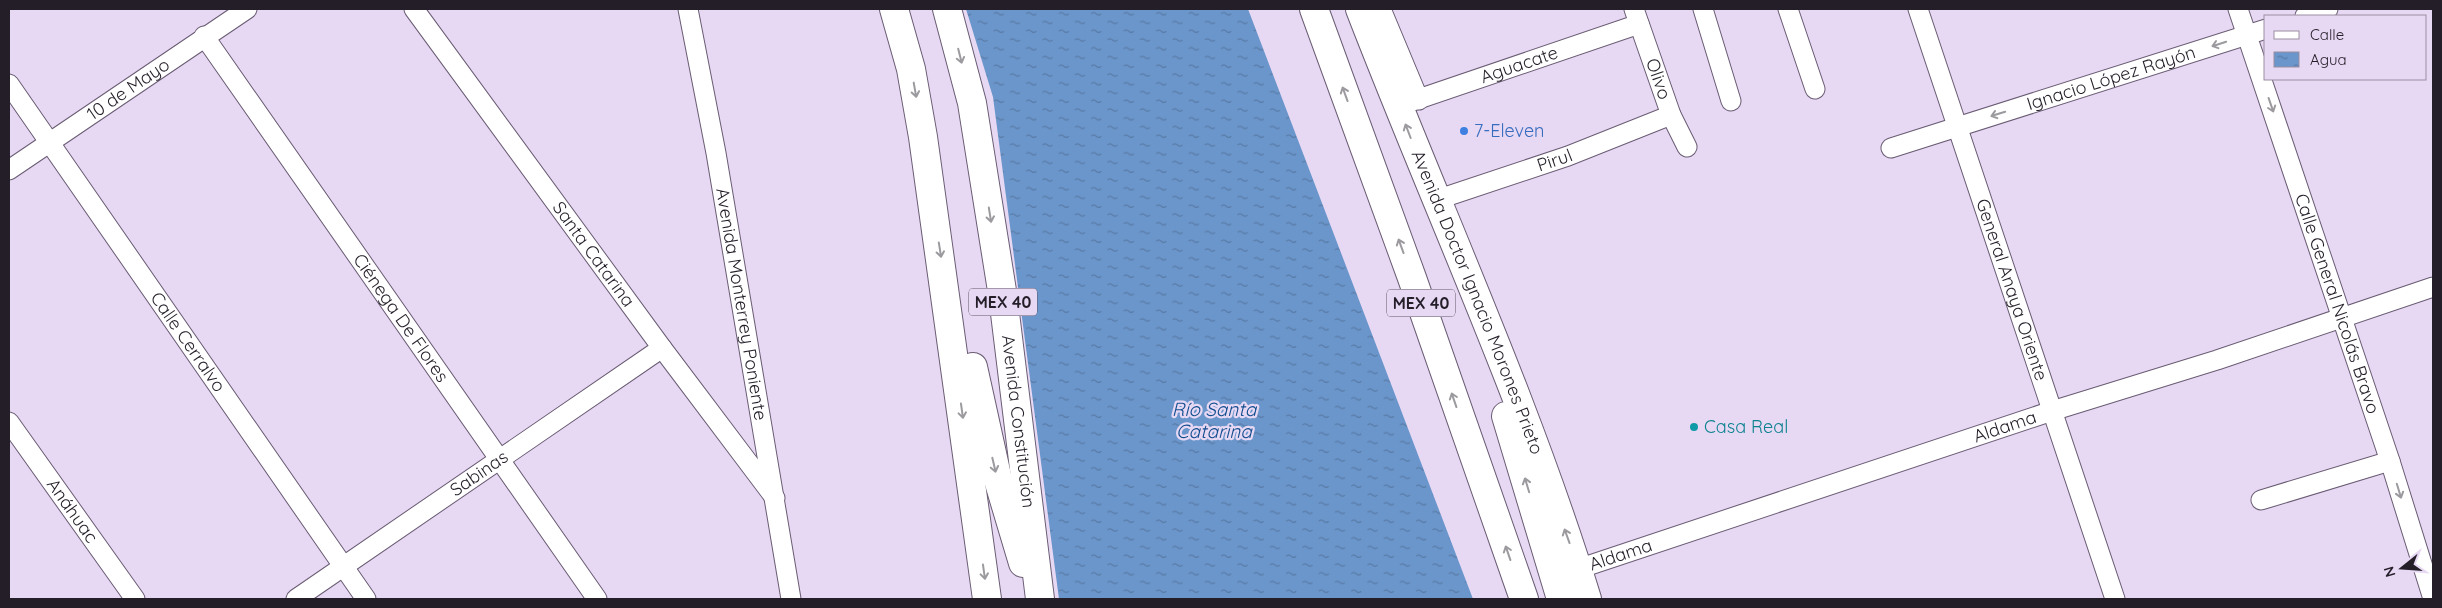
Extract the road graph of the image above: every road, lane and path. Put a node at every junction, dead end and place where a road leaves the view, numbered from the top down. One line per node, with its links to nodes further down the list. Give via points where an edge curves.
1 (247, 9): 17 (street, 10 de Mayo)
2 (414, 9): 34 (street, Santa Catarina)
3 (688, 9): 39 (street, Avenida Monterrey Poniente, via 715,144)
4 (894, 9): 31 (highway, MEX 40, one-way to 31, via 911,69)
5 (947, 9): 50 (highway, Avenida Constitución / MEX 40, one-way to 50, via 972,103 1000,278)
6 (1314, 9): 51 (highway, MEX 40, one-way to 6)
7 (1360, 9): 22 (highway, Avenida Doctor Ignacio Morones Prieto / MEX 40)
8 (1381, 9): 22 (street)
9 (1703, 9): 21 (street)
10 (1788, 9): 20 (street)
11 (1918, 9): 24 (street, General Anaya Oriente)
12 (2238, 9): 18 (street, Calle General Nicolás Bravo)
13 (2328, 9): 14 (street)
14 (2308, 15)
15 (1636, 16): 22 (street, Aguacate); 23 (street, Olivo)
16 (2264, 30): 18 (street, Ignacio López Rayón)
17 (204, 36): 25 (street, 10 de Mayo); 37 (street, Ciénega De Flores)
18 (2247, 36): 24 (street, Ignacio López Rayón, one-way to 24); 33 (street, Calle General Nicolás Bravo, one-way to 33)
19 (9, 84): 25 (street, Calle Cerralvo)
20 (1815, 89)
21 (1731, 101)
22 (1409, 103): 29 (highway, Avenida Doctor Ignacio Morones Prieto / MEX 40, one-way to 22)
23 (1671, 115): 26 (street, Olivo); 29 (street, Pirul, via 1568,156)
24 (1958, 127): 27 (street, Ignacio López Rayón); 35 (street, General Anaya Oriente)
25 (48, 143): 28 (street, 10 de Mayo); 41 (street, Calle Cerralvo)
26 (1687, 147)
27 (1891, 148)
28 (9, 170)
29 (1436, 200): 30 (highway, Avenida Doctor Ignacio Morones Prieto / MEX 40)
30 (1454, 241): 42 (highway, Avenida Doctor Ignacio Morones Prieto / MEX 40, one-way to 30, via 1517,394); 52 (highway, one-way to 30)
31 (945, 284): 48 (highway, MEX 40, one-way to 48); 49 (highway, one-way to 49, via 957,302 963,320 997,476)
32 (2433, 287): 33 (street, Aldama)
33 (2342, 318): 35 (street, Aldama); 38 (street, Calle General Nicolás Bravo)
34 (662, 348): 37 (street, Sabinas); 39 (street, Santa Catarina)
35 (2052, 411): 42 (street, Aldama); 54 (street, General Anaya Oriente)
36 (9, 422): 43 (street, Anáhuac)
37 (501, 459): 41 (street, Sabinas); 46 (street, Ciénega De Flores)
38 (2390, 461): 40 (street); 55 (street, Calle General Nicolás Bravo, one-way to 55)
39 (775, 498): 47 (street, Avenida Monterrey Poniente)
40 (2262, 500)
41 (344, 567): 44 (street, Sabinas); 45 (street, Calle Cerralvo)
42 (1578, 569): 53 (highway, Avenida Doctor Ignacio Morones Prieto / MEX 40)
43 (135, 599)
44 (296, 599)
45 (366, 599)
46 (597, 599)
47 (791, 599)
48 (987, 599)
49 (1034, 599)
50 (1040, 599)
51 (1524, 599)
52 (1561, 599)
53 (1587, 599)
54 (2115, 599)
55 (2433, 599)

